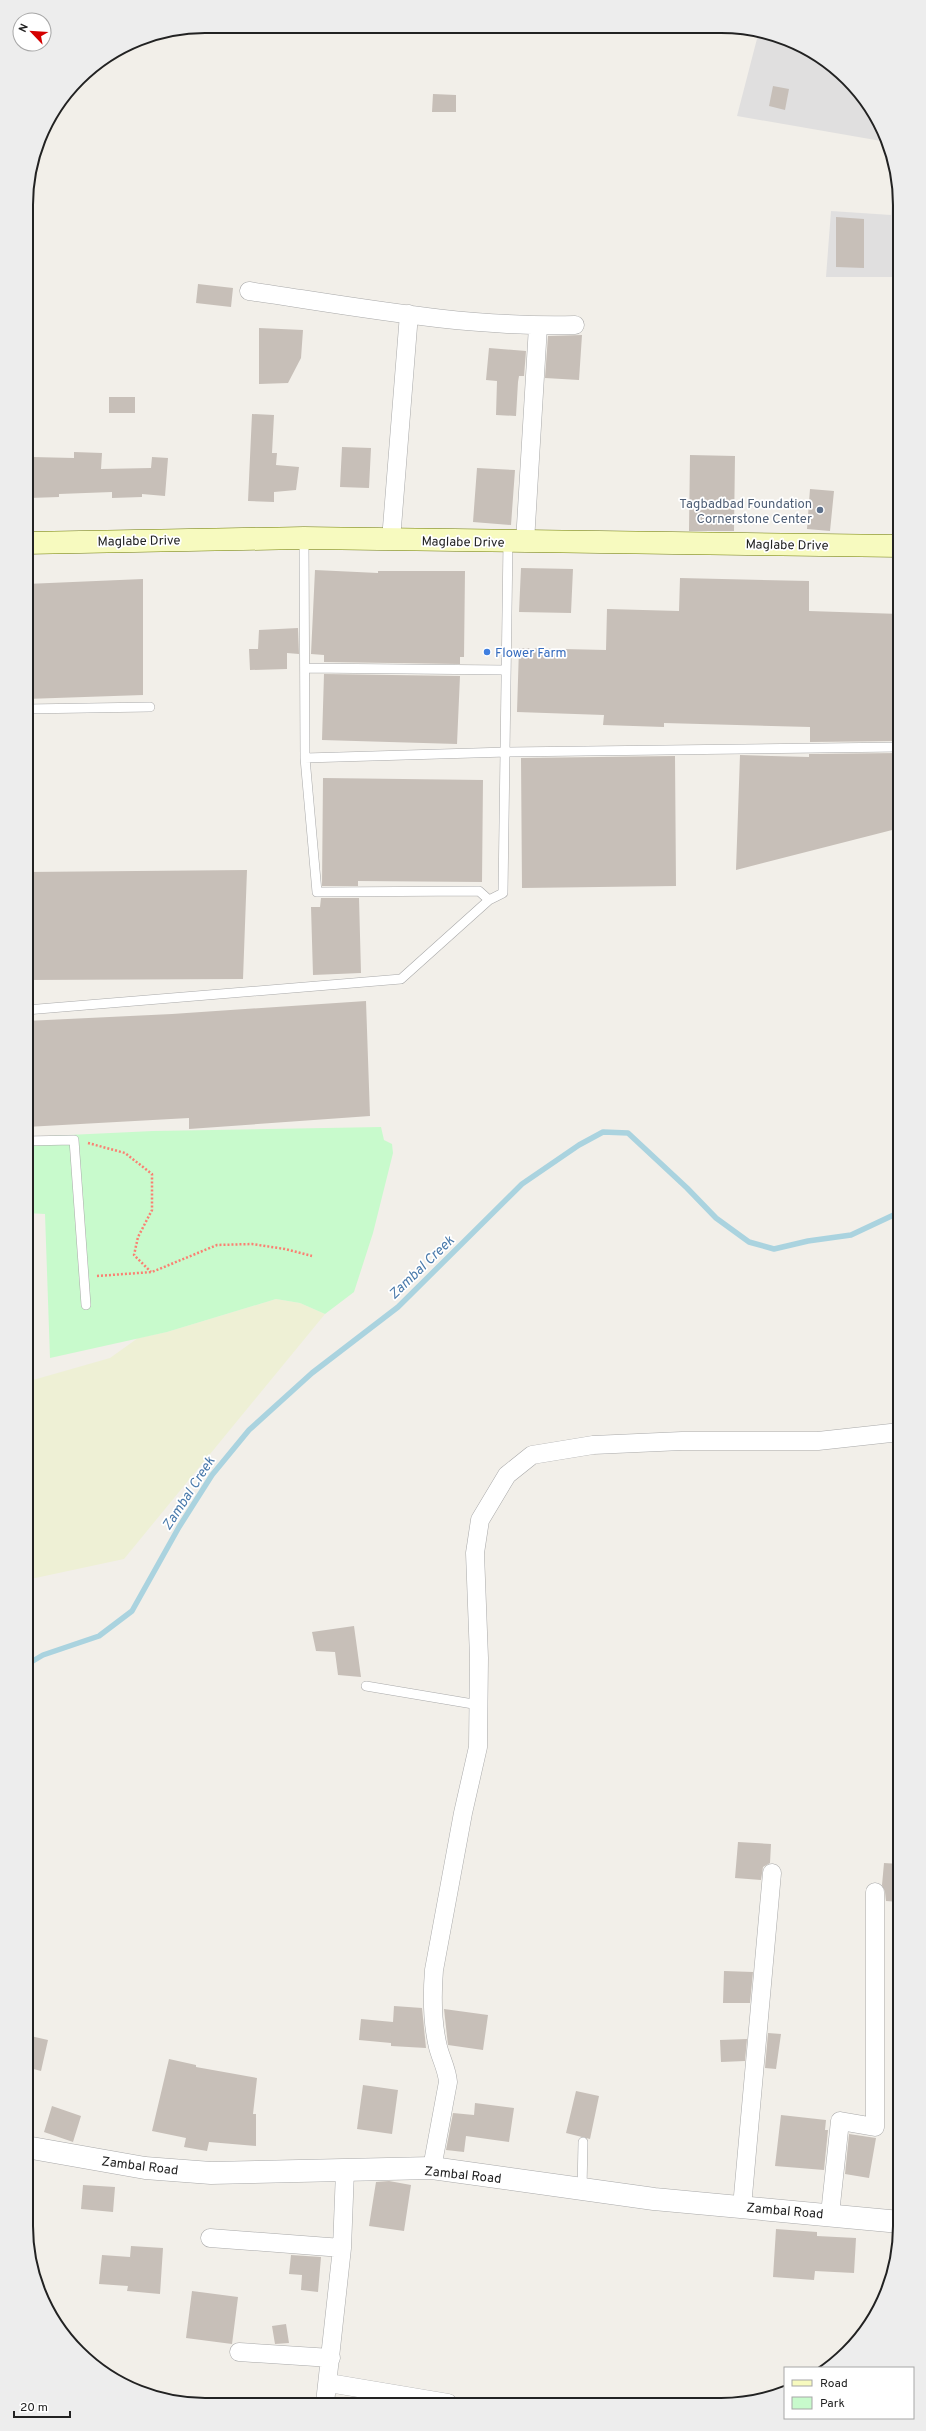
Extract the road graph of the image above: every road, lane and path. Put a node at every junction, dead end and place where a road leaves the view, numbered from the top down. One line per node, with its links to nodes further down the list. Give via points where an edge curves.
1 (249, 291): 2 (street)
2 (409, 314): 4 (street); 6 (street)
3 (575, 325): 4 (street)
4 (538, 326): 8 (street)
5 (304, 538): 6 (main road, Maglabe Drive); 7 (main road, Maglabe Drive); 10 (lane)
6 (391, 540): 8 (main road, Maglabe Drive)
7 (33, 542)
8 (517, 542): 9 (main road, Maglabe Drive); 11 (lane)
9 (893, 546)
10 (305, 668): 11 (lane); 16 (lane)
11 (506, 670): 15 (lane)
12 (150, 707): 13 (lane)
13 (33, 709)
14 (893, 748): 15 (lane)
15 (507, 752): 16 (lane); 17 (lane, via 503,893)
16 (305, 758): 17 (lane, via 318,892 479,891)
17 (489, 900): 18 (lane, via 401,979)
18 (33, 1009)
19 (74, 1140): 20 (lane); 22 (path, via 125,1153 152,1174 152,1210 138,1238 134,1255); 23 (lane)
20 (33, 1141)
21 (312, 1256): 22 (path, via 252,1244 217,1245)
22 (152, 1272): 23 (path)
23 (85, 1277): 24 (lane)
24 (86, 1305)
25 (893, 1433): 27 (street, via 818,1441 682,1441 593,1445 532,1455 507,1475 480,1520 475,1553 480,1658)
26 (366, 1686): 27 (lane)
27 (479, 1705): 32 (street, via 478,1747 463,1813 432,1993 437,2045 447,2071 448,2082)
28 (772, 1873): 35 (street)
29 (875, 1892): 36 (street, via 875,2127 840,2121)
30 (583, 2142): 34 (lane)
31 (33, 2148): 33 (street, Zambal Road, via 152,2169 211,2173)
32 (432, 2168): 33 (street, Zambal Road); 34 (street, Zambal Road)
33 (345, 2171): 39 (street)
34 (582, 2189): 35 (street, Zambal Road)
35 (742, 2207): 36 (street, Zambal Road)
36 (830, 2214): 37 (street, Zambal Road)
37 (893, 2221)
38 (210, 2238): 39 (street)
39 (342, 2248): 41 (street)
40 (239, 2352): 41 (street)
41 (331, 2358): 42 (street)
42 (329, 2383): 43 (street); 44 (street)
43 (326, 2398)
44 (418, 2398)

